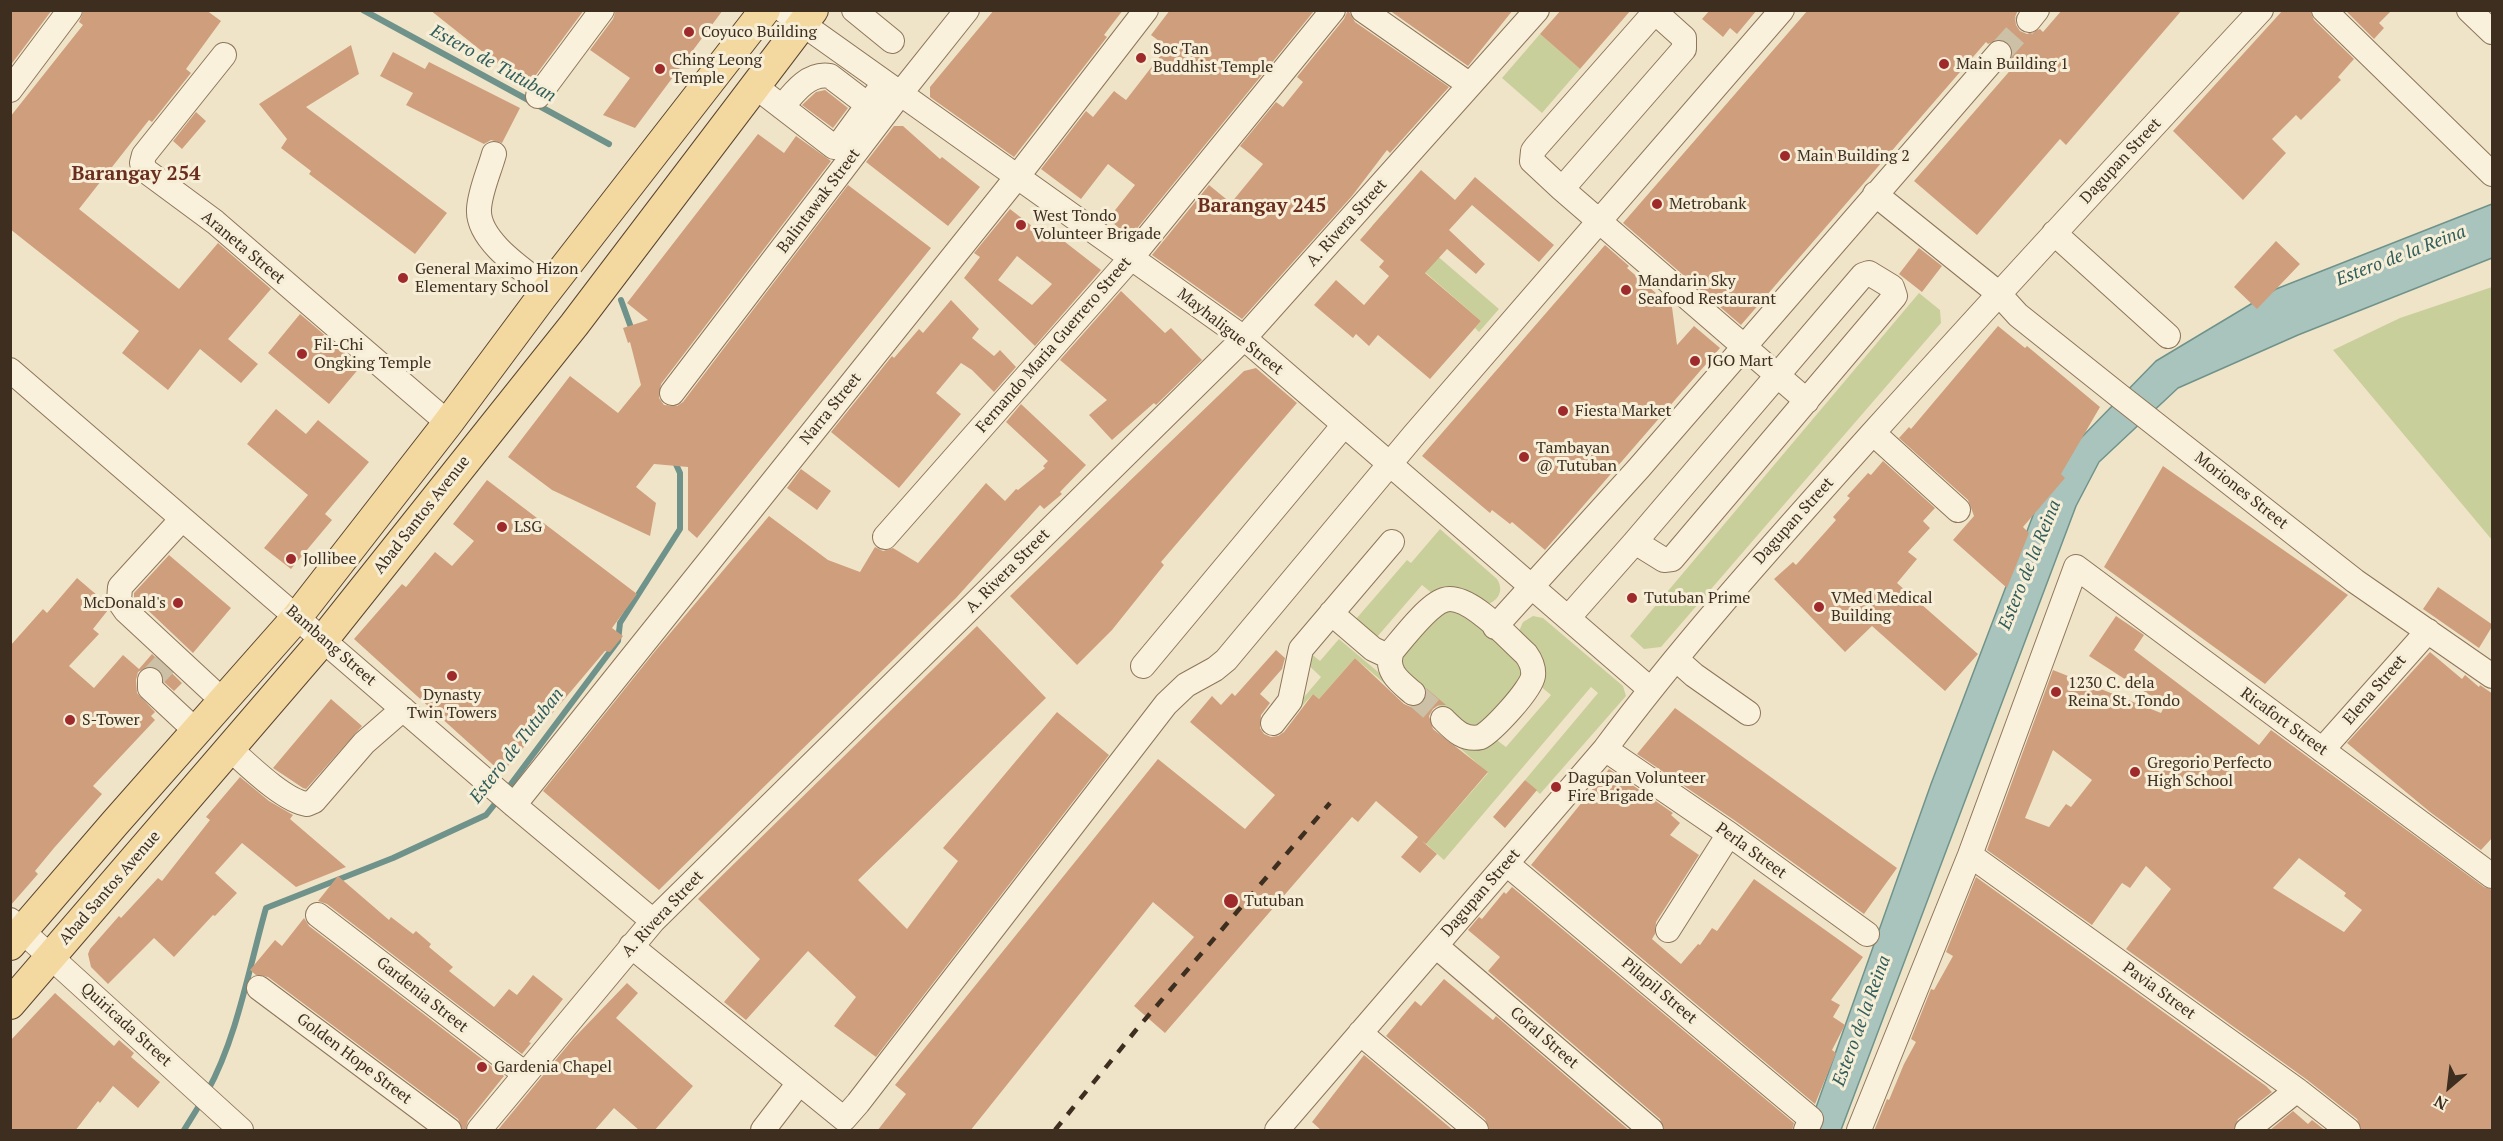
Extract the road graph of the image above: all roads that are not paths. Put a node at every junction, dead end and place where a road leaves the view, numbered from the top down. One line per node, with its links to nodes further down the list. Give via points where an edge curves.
1 (70, 10): 23 (street)
2 (602, 10): 24 (street)
3 (765, 10): 35 (main road)
4 (854, 10): 17 (street)
5 (967, 10): 22 (street, Balintawak Street)
6 (1146, 10): 29 (street, Narra Street)
7 (1333, 10): 34 (street, Fernando Maria Guerrero Street)
8 (1363, 10): 20 (street)
9 (1537, 10): 20 (street, A. Rivera Street)
10 (1782, 10): 32 (street)
11 (2261, 10): 33 (street, Dagupan Street)
12 (2324, 10): 28 (street)
13 (2469, 10): 16 (street)
14 (1656, 11): 30 (street, via 1684,38 1684,49); 30 (street, via 1533,151 1534,165)
15 (800, 15): 21 (main road, Abad Santos Avenue); 22 (street, Mayhaligue Street)
16 (2493, 33)
17 (892, 41)
18 (2000, 53): 31 (street)
19 (224, 55): 44 (street, Araneta Street, via 144,155 146,171 215,222)
20 (1470, 85): 38 (street, A. Rivera Street)
21 (756, 87): 26 (street); 59 (main road, Abad Santos Avenue, via 574,325)
22 (892, 88): 25 (street); 29 (street, Mayhaligue Street); 42 (street, Balintawak Street)
23 (10, 90)
24 (538, 96)
25 (868, 105): 26 (street, via 830,76 823,75 806,82); 26 (street, via 834,147)
26 (782, 107)
27 (494, 154): 35 (street, via 479,206 484,231 498,248)
28 (2493, 174)
29 (1017, 177): 34 (street, Mayhaligue Street); 75 (street, Narra Street)
30 (1562, 189): 32 (street)
31 (1875, 194): 36 (street, Moriones Street); 39 (street)
32 (1599, 222): 39 (street); 47 (street)
33 (2054, 233): 36 (street, Dagupan Street); 37 (street)
34 (1131, 258): 38 (street, Mayhaligue Street); 50 (street, Fernando Maria Guerrero Street)
35 (548, 289): 44 (main road)
36 (1998, 293): 46 (street, Dagupan Street); 58 (street, Moriones Street, via 2018,315 2116,394 2355,581)
37 (2168, 336)
38 (1244, 338): 45 (street, Mayhaligue Street); 81 (street, A. Rivera Street)
39 (1743, 346): 41 (street); 53 (street)
40 (10, 370): 49 (street, Bambang Street)
41 (1778, 376): 43 (street); 43 (street, via 1863,275 1869,273 1892,287 1895,296); 52 (street)
42 (672, 393)
43 (1807, 401): 52 (street, via 1672,559 1664,560)
44 (448, 423): 55 (main road)
45 (1344, 425): 47 (street, Mayhaligue Street); 62 (street)
46 (1873, 433): 48 (street); 61 (street, Dagupan Street)
47 (1390, 464): 53 (street, Mayhaligue Street); 94 (street, via 1226,660 1186,685 1166,704 879,1076)
48 (1958, 510)
49 (182, 519): 55 (street, Bambang Street); 66 (street, via 120,587 119,601)
50 (885, 537)
51 (1392, 542): 54 (street)
52 (1635, 542): 56 (street)
53 (1531, 586): 56 (street, Mayhaligue Street); 57 (street)
54 (1331, 613): 60 (street, via 1373,649); 70 (street, via 1300,649 1290,701)
55 (297, 617): 59 (street, Bambang Street); 66 (main road)
56 (1568, 618): 64 (street, Mayhaligue Street)
57 (1496, 627): 60 (street, via 1469,604 1457,599 1444,600 1433,606); 69 (street, via 1530,660 1531,684 1481,737 1463,736)
58 (2428, 631): 63 (street, Moriones Street); 74 (street, Elena Street)
59 (323, 640): 67 (street, Bambang Street); 72 (main road, Abad Santos Avenue)
60 (1390, 657): 65 (street, via 1394,676)
61 (1676, 659): 64 (street, Dagupan Street); 68 (street)
62 (1143, 666)
63 (2493, 676)
64 (1650, 689): 73 (street, Dagupan Street)
65 (1413, 693)
66 (220, 704): 71 (main road); 71 (street, via 176,667 158,672 150,688)
67 (404, 709): 72 (street, via 364,743 314,801 307,804 282,792); 75 (street, Bambang Street)
68 (1748, 713)
69 (1443, 719)
70 (1273, 723)
71 (196, 731): 83 (main road)
72 (230, 749): 87 (main road, Abad Santos Avenue)
73 (1605, 749): 76 (street, Perla Street); 78 (street, Dagupan Street)
74 (2322, 750): 77 (street, Ricafort Street, via 2076,567); 79 (street, Ricafort Street)
75 (504, 796): 81 (street, Bambang Street)
76 (1729, 834): 82 (street); 84 (street, Perla Street)
77 (1970, 855): 93 (street, Pavia Street); 103 (street)
78 (1507, 864): 86 (street, Dagupan Street); 95 (street, Pilapil Street)
79 (2493, 876)
80 (318, 915): 91 (street, Gardenia Street)
81 (653, 921): 85 (street, A. Rivera Street)
82 (1668, 930)
83 (15, 932): 87 (street, Quiricada Street)
84 (1867, 934)
85 (631, 946): 91 (street, A. Rivera Street); 92 (street)
86 (1436, 946): 90 (street, Dagupan Street); 102 (street, Coral Street)
87 (51, 957): 89 (main road, Abad Santos Avenue); 97 (street, Quiricada Street)
88 (259, 988): 98 (street, Golden Hope Street)
89 (10, 1004)
90 (1360, 1033): 96 (street, Dagupan Street); 101 (street)
91 (525, 1074): 99 (street, A. Rivera Street)
92 (799, 1083): 94 (street); 100 (street)
93 (2297, 1090): 104 (street); 105 (street, Pavia Street)
94 (850, 1125)
95 (1809, 1125)
96 (1289, 1126)
97 (241, 1131)
98 (449, 1131)
99 (479, 1131)
100 (764, 1131)
101 (1476, 1131)
102 (1651, 1131)
103 (1859, 1131)
104 (2247, 1131)
105 (2348, 1131)

